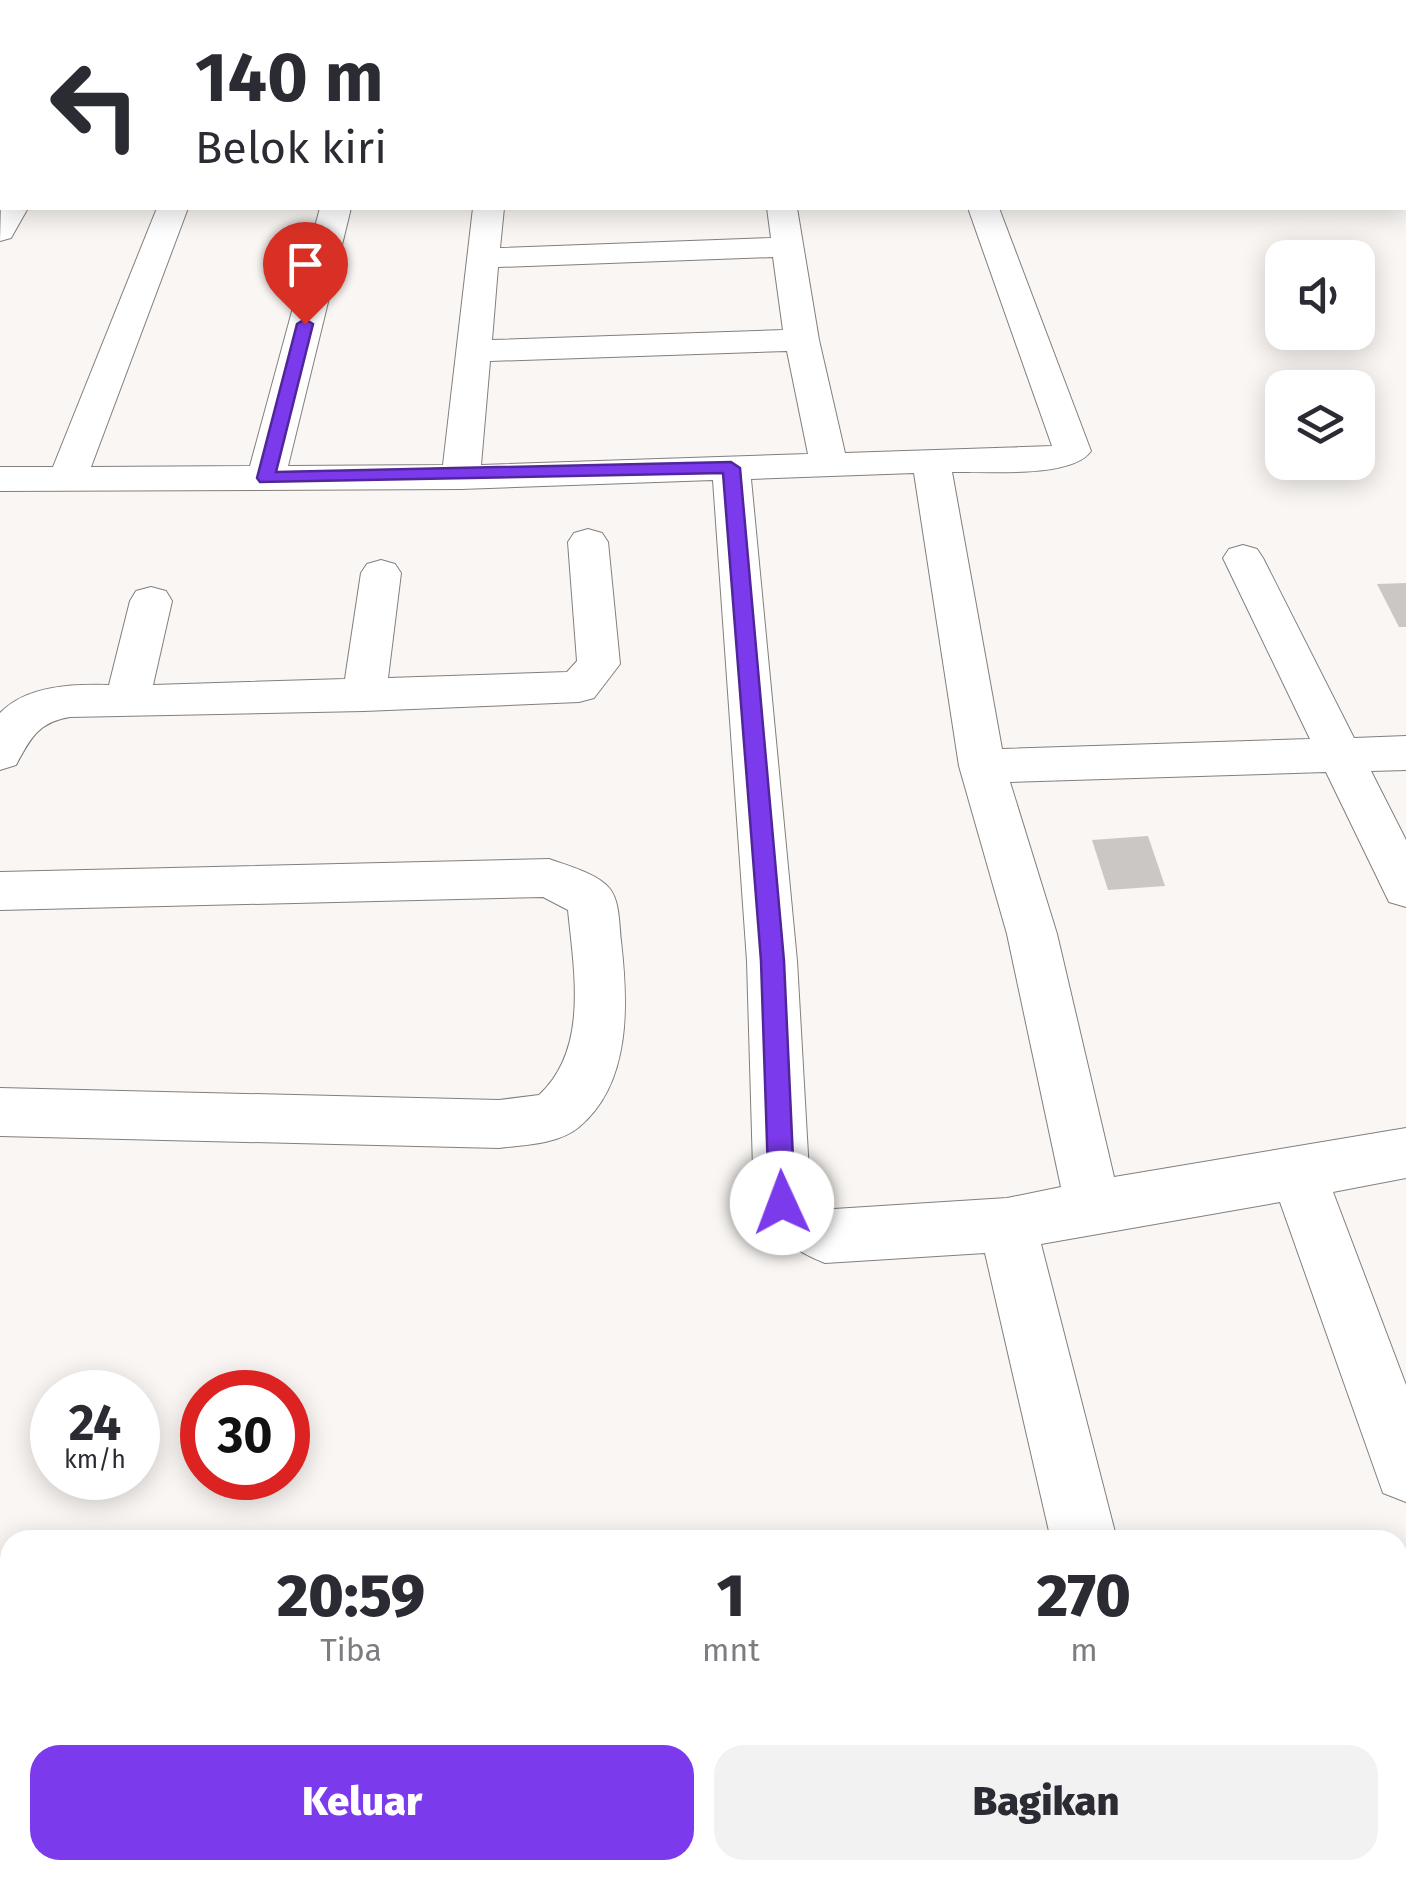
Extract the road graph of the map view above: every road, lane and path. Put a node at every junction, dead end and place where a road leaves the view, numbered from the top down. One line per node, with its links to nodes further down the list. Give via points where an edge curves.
1 (171, 210): 16 (street)
2 (334, 210): 14 (street)
3 (488, 210): 7 (street)
4 (782, 210): 6 (street)
5 (985, 210): 10 (street, via 1072,451 1061,457)
6 (788, 247): 7 (street); 8 (street)
7 (484, 258): 9 (street)
8 (802, 340): 9 (street); 11 (street)
9 (476, 351): 13 (street)
10 (931, 460): 11 (street); 26 (street)
11 (828, 462): 12 (street)
12 (731, 468): 13 (street); 33 (street, via 772,961 782,1203 825,1236)
13 (461, 476): 14 (street)
14 (266, 478): 16 (street)
15 (0, 479): 16 (street)
16 (67, 479)
17 (588, 542): 21 (street, via 600,664 579,687)
18 (1242, 558): 25 (street)
19 (381, 573): 21 (street)
20 (151, 601): 22 (street)
21 (364, 696): 22 (street)
22 (126, 702): 23 (street, via 65,699 30,710)
23 (0, 753)
24 (1406, 753): 25 (street)
25 (1340, 756): 26 (street); 27 (street)
26 (982, 766): 32 (street, via 1032,934)
27 (1406, 888)
28 (0, 891): 29 (street, via 549,878 591,899 602,994 586,1086 556,1114 500,1124)
29 (0, 1112)
30 (1406, 1152): 31 (street)
31 (1298, 1174): 32 (street); 34 (street)
32 (1093, 1206): 33 (street)
33 (1008, 1225): 35 (street)
34 (1406, 1470)
35 (1082, 1530)

